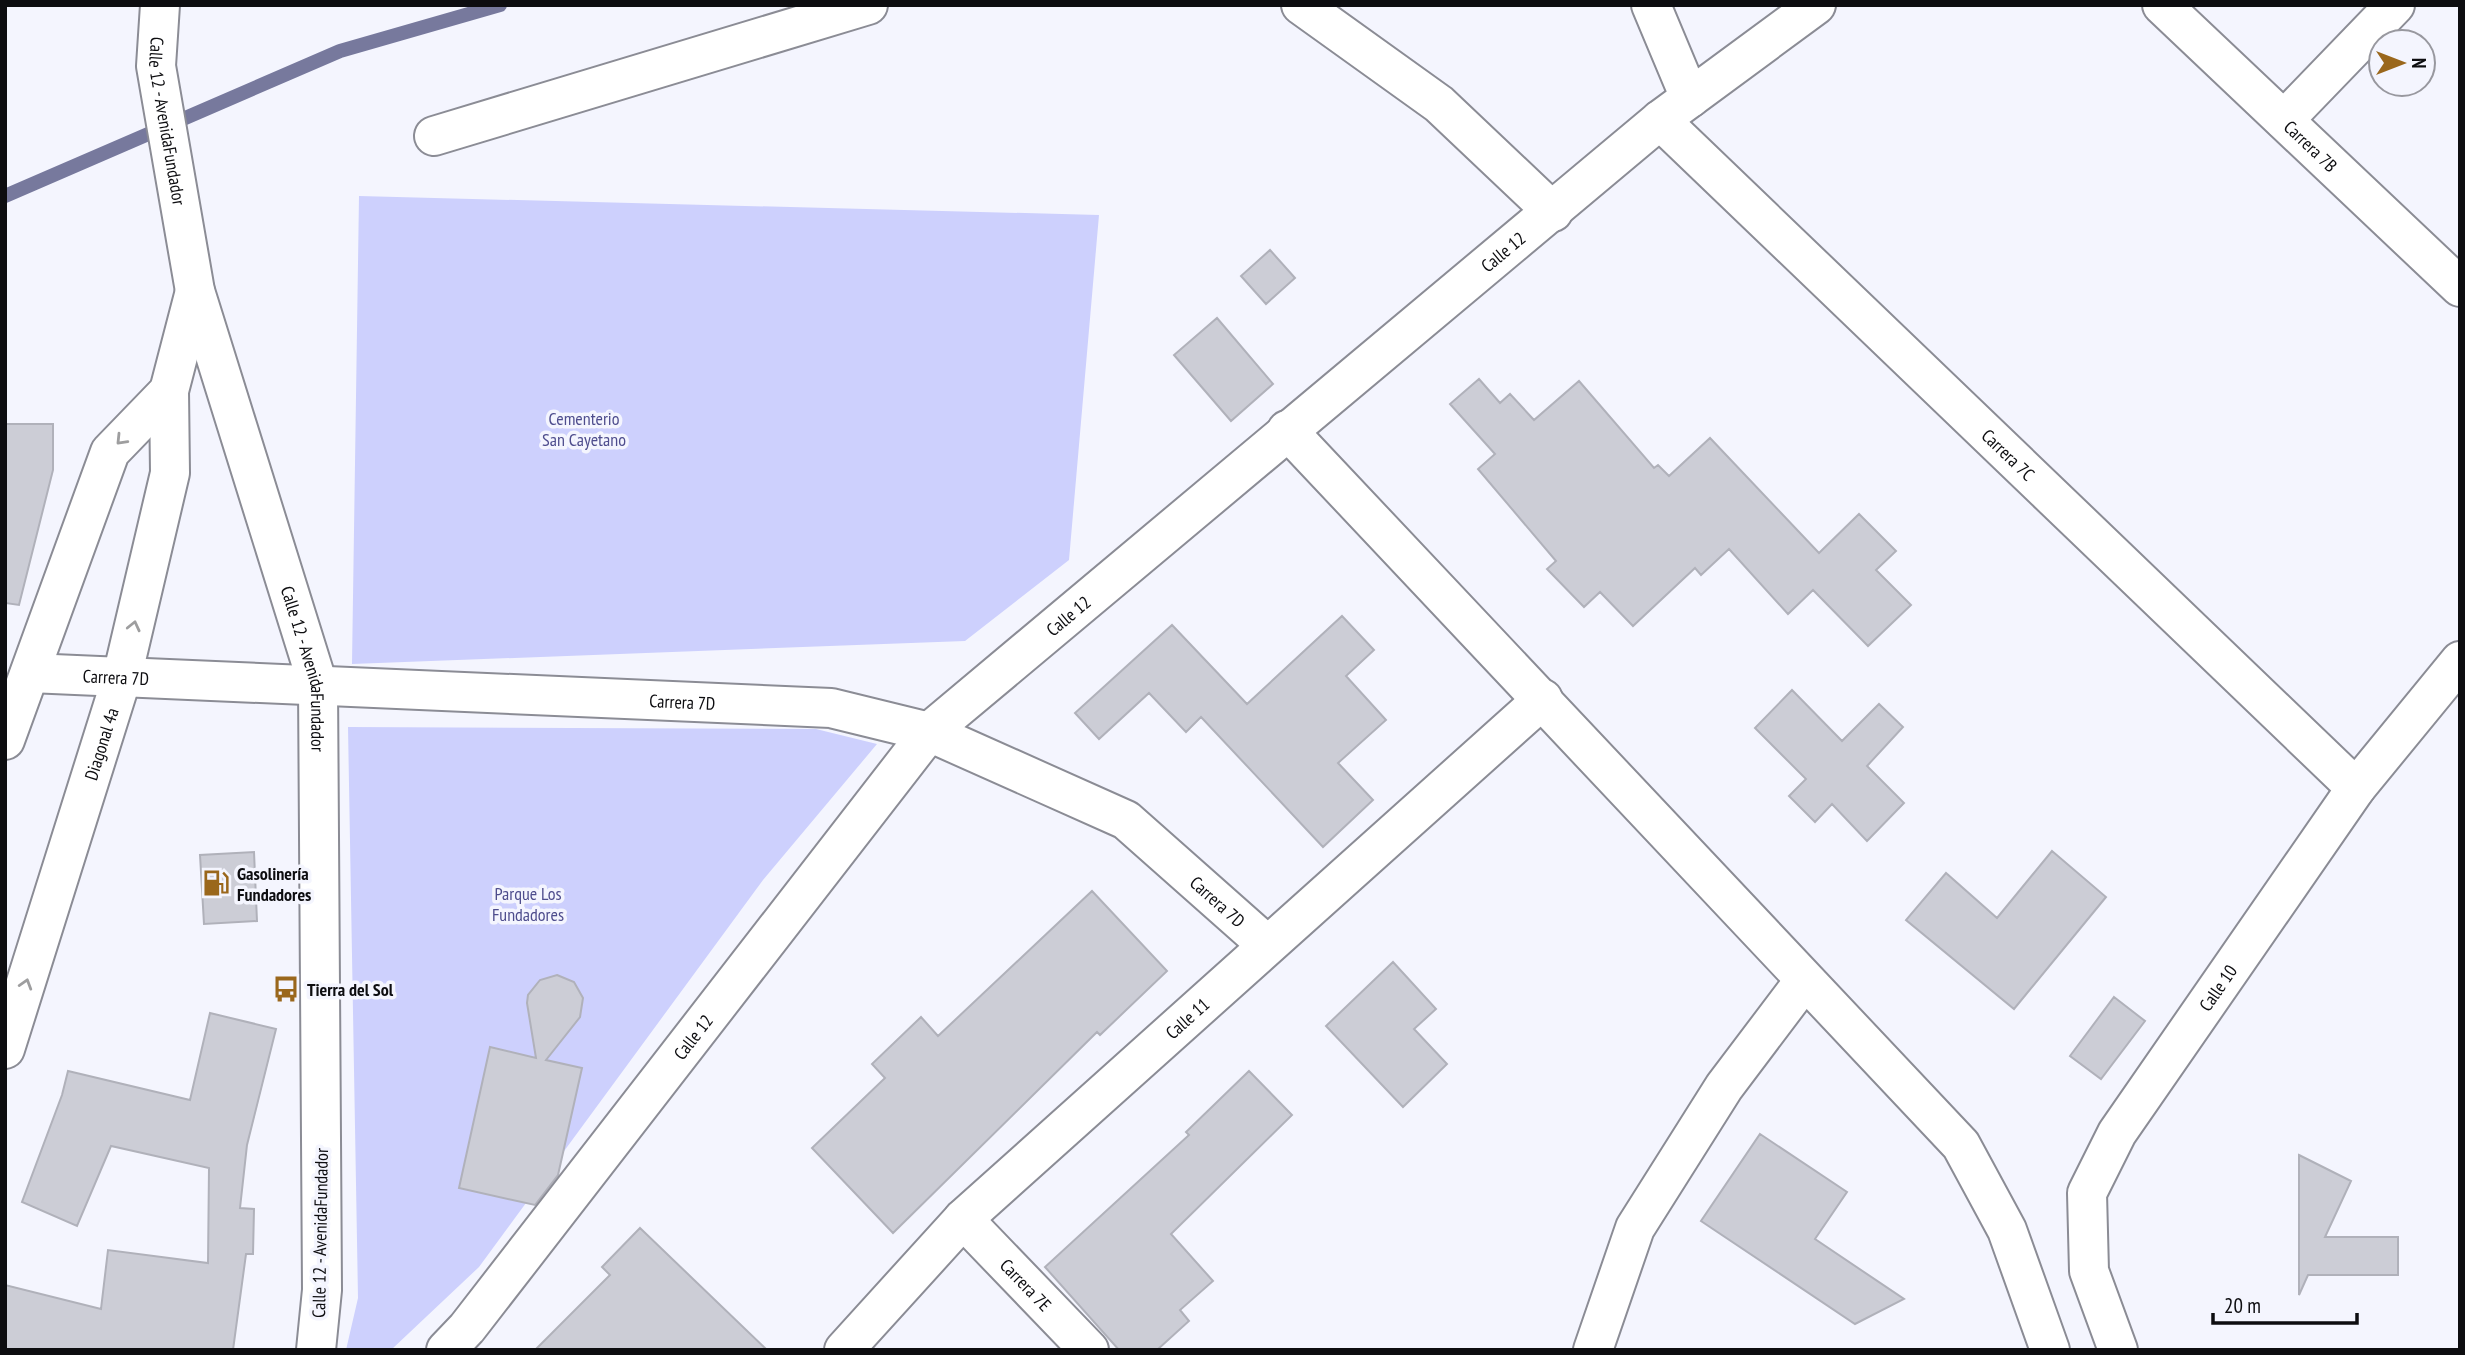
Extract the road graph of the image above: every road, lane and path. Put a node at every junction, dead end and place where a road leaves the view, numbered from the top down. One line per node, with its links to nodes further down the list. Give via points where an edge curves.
1 (160, 5): 14 (street, Calle 12 - AvenidaFundador, via 156,66)
2 (867, 5): 11 (street)
3 (1301, 5): 12 (street, via 1439,104)
4 (1651, 5): 8 (street)
5 (1816, 5): 8 (street, Calle 12)
6 (2162, 5): 10 (street, Carrera 7B)
7 (2395, 5): 10 (street)
8 (1690, 98): 9 (street, Calle 12)
9 (1660, 120): 12 (street, Calle 12); 24 (street, Carrera 7C)
10 (2284, 120): 13 (street, Carrera 7B)
11 (434, 136)
12 (1553, 212): 16 (street, Calle 12)
13 (2460, 287)
14 (195, 290): 15 (street, Diagonal 4a); 20 (street, Calle 12 - AvenidaFundador)
15 (169, 391): 18 (street, Diagonal 4a, one-way to 18, via 110,452); 19 (street, Diagonal 4a, one-way to 15, via 170,473)
16 (1287, 430): 21 (street); 22 (street, Calle 12)
17 (2460, 661): 24 (street, Calle 10)
18 (30, 673): 19 (street, Carrera 7D); 23 (street, Diagonal 4a)
19 (122, 677): 20 (street, Carrera 7D); 27 (street, Diagonal 4a, one-way to 19)
20 (318, 685): 22 (street, Carrera 7D, via 831,708); 29 (street, Calle 12 - AvenidaFundador, via 322,1290)
21 (1544, 699): 25 (street, Calle 11); 26 (street)
22 (929, 732): 25 (street, Carrera 7D, via 1126,820); 30 (street, Calle 12)
23 (5, 740)
24 (2356, 788): 35 (street, Calle 10, via 2117,1133 2087,1193 2089,1271)
25 (1266, 944): 28 (street, Calle 11)
26 (1804, 981): 33 (street, via 1724,1087 1635,1228); 34 (street, via 1961,1145 2007,1230)
27 (5, 1049)
28 (963, 1219): 31 (street, Calle 11); 32 (street, Carrera 7E)
29 (316, 1350)
30 (446, 1350)
31 (844, 1350)
32 (1089, 1350)
33 (1593, 1350)
34 (2050, 1350)
35 (2118, 1350)

